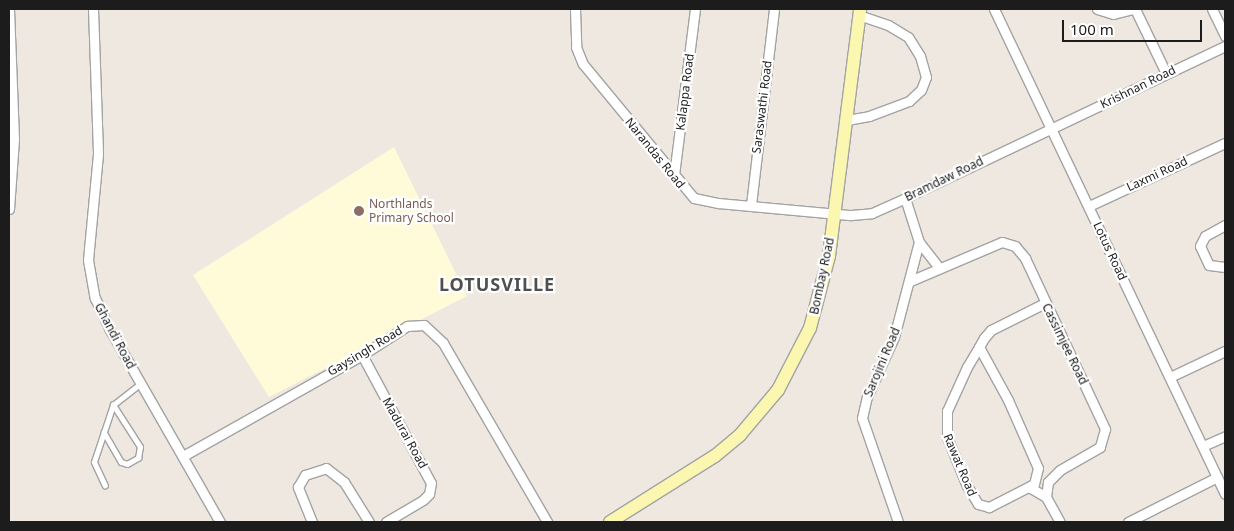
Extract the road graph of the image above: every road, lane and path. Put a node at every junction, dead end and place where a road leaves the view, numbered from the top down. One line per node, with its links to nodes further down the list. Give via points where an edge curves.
1 (9, 9): 21 (street, via 14,139)
2 (92, 9): 33 (street, Ghandi Road, via 98,154 89,232 90,270 100,309)
3 (575, 9): 17 (street, Narandas Road, via 575,39 583,64)
4 (696, 9): 17 (street, Kalappa Road)
5 (774, 9): 19 (street, Saraswathi Road)
6 (994, 9): 15 (street, Lotus Road)
7 (1097, 9): 8 (street, via 1113,14)
8 (1134, 9): 13 (street)
9 (1212, 9): 11 (street)
10 (860, 12): 14 (street, Bombay Road); 14 (street, Bombay Road, via 908,37 920,56 926,76 921,90 909,101 869,116)
11 (1225, 36)
12 (1225, 46): 13 (street, Krishnan Road)
13 (1166, 73): 15 (street, Krishnan Road)
14 (847, 120): 22 (street, Bombay Road)
15 (1051, 128): 18 (street, Bramdaw Road); 20 (street, Lotus Road)
16 (1225, 143): 20 (street, Laxmi Road)
17 (674, 175): 19 (street, Narandas Road, via 694,198)
18 (905, 198): 22 (street, Bramdaw Road, via 861,215); 24 (street)
19 (751, 204): 22 (street, Narandas Road)
20 (1089, 206): 32 (street, Lotus Road)
21 (9, 208)
22 (833, 214): 50 (street, Bombay Road, via 820,298 810,328 778,390 740,435 715,456)
23 (1225, 225): 25 (street, via 1205,236 1200,246 1209,265)
24 (919, 242): 26 (street); 27 (street, Sarojini Road)
25 (1225, 267)
26 (939, 268): 27 (street, Cassimjee Road); 28 (street, Cassimjee Road, via 990,246 1009,243 1025,258)
27 (910, 281): 51 (street, Sarojini Road, via 894,337 867,396 862,418)
28 (1045, 303): 29 (street, Rawat Road, via 991,330); 43 (street, Cassimjee Road, via 1102,418 1105,436 1097,451 1052,477)
29 (979, 346): 41 (street, via 1034,457 1037,478); 41 (street, Rawat Road, via 947,411 947,437 978,504 995,505)
30 (1225, 351): 32 (street)
31 (362, 355): 38 (street, Gaysingh Road); 48 (street, Madurai Road, via 431,483 424,500); 49 (street, Gaysingh Road, via 407,326 424,325 435,332)
32 (1170, 377): 37 (street, Lotus Road)
33 (141, 383): 34 (lane); 38 (street, Ghandi Road)
34 (113, 405): 35 (lane); 35 (lane, via 140,447 138,458 124,464)
35 (104, 432): 40 (lane, via 94,465)
36 (1225, 436): 37 (street)
37 (1204, 446): 39 (street, Lotus Road)
38 (183, 456): 45 (street, Ghandi Road)
39 (1217, 477): 42 (street, Lotus Road); 44 (street)
40 (105, 486)
41 (1030, 486): 43 (street)
42 (1225, 494)
43 (1046, 497): 52 (street)
44 (1149, 518): 53 (street)
45 (220, 522)
46 (312, 522): 47 (street, via 298,487 305,475 326,468 344,482)
47 (369, 522)
48 (386, 522)
49 (547, 522)
50 (610, 522)
51 (898, 522)
52 (1060, 522)
53 (1128, 522)

